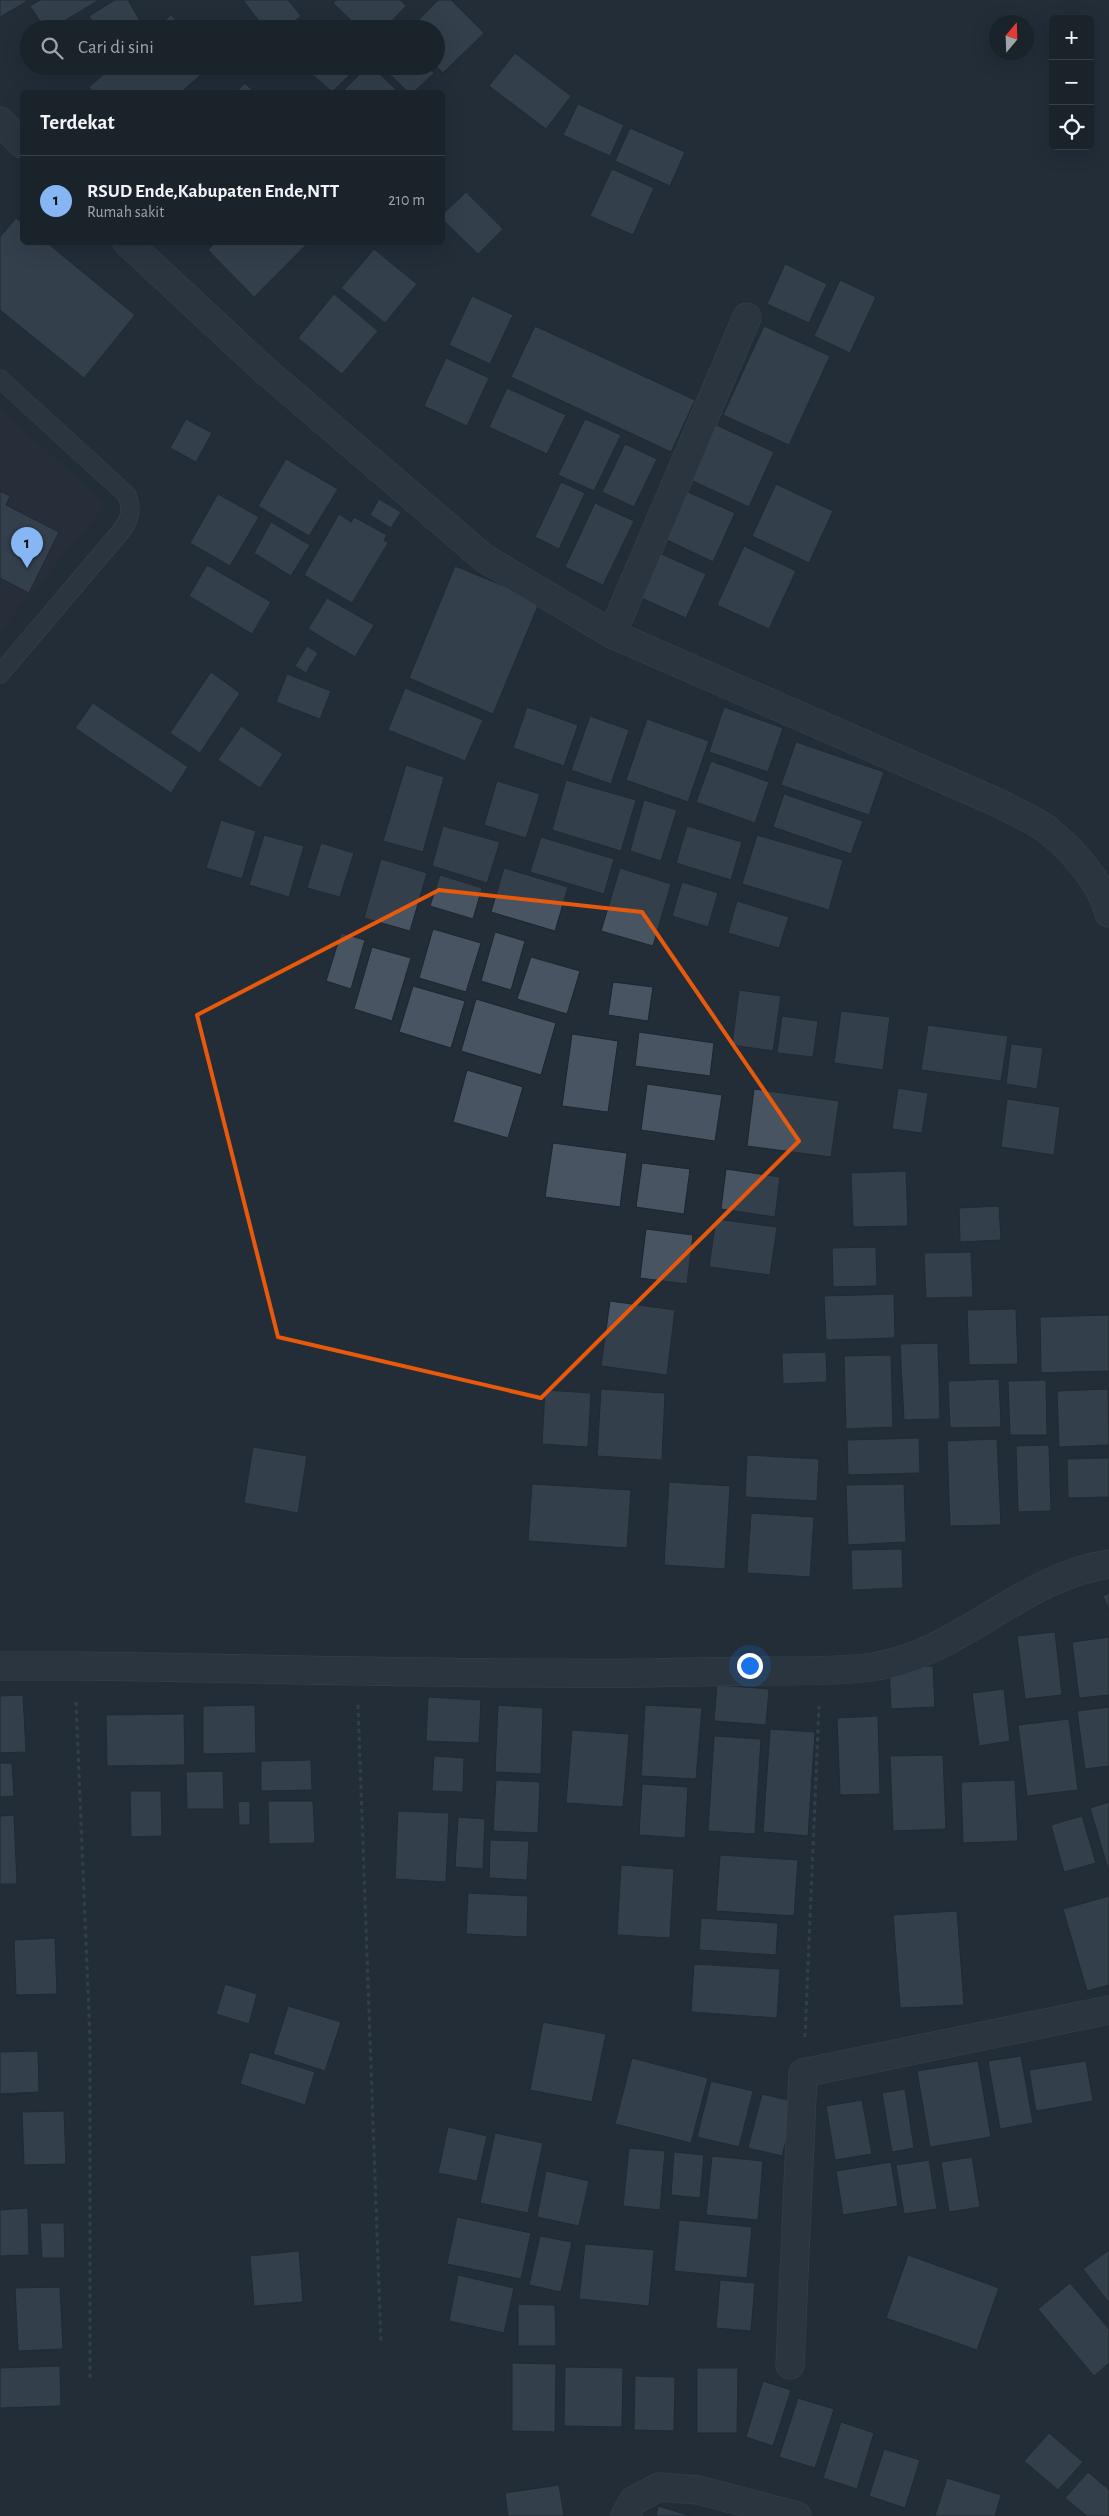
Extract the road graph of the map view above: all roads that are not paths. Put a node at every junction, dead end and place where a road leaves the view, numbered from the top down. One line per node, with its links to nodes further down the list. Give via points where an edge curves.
1 (0, 121): 2 (street)
2 (20, 142)
3 (130, 245): 6 (street, via 262,367 484,558)
4 (747, 317): 6 (street)
5 (0, 379): 7 (lane, via 127,494 132,508 122,530)
6 (612, 634): 8 (street, via 1003,805 1049,831 1085,867)
7 (0, 674)
8 (1109, 913)
9 (1109, 1564): 10 (street, via 1089,1567 1046,1584 930,1649 896,1663 870,1667 560,1674)
10 (0, 1666)
11 (1109, 2010): 12 (street, via 803,2073)
12 (790, 2365)
13 (625, 2516): 14 (street, via 633,2501 659,2487 698,2490)
14 (797, 2516)

